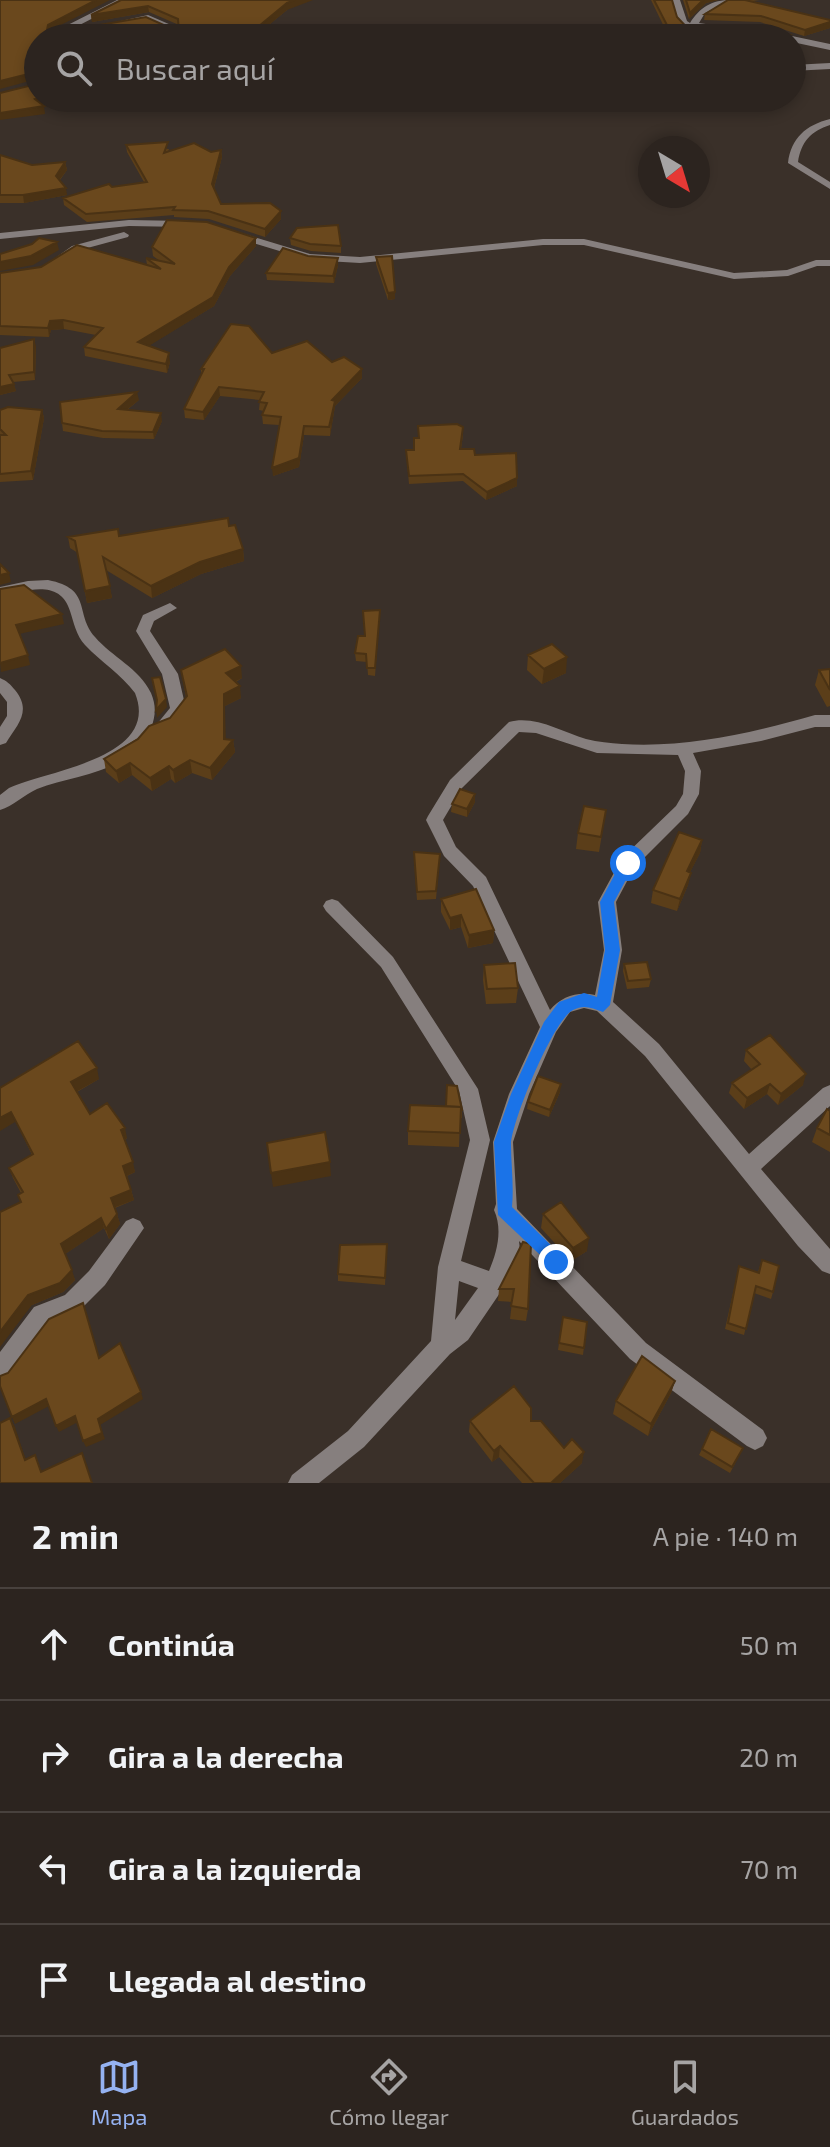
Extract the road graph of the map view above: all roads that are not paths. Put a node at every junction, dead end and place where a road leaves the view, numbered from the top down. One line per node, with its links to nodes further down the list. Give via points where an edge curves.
1 (124, 0): 4 (street)
2 (676, 0): 7 (street)
3 (727, 0): 8 (street, via 702,11)
4 (75, 24)
5 (113, 24): 6 (street, via 148,18)
6 (162, 24)
7 (688, 24)
8 (694, 24)
9 (806, 42): 10 (street)
10 (830, 47)
11 (830, 66): 12 (street)
12 (806, 67)
13 (830, 122): 14 (street, via 801,136 793,163)
14 (830, 186)
15 (223, 230): 18 (street, via 309,257 347,259 584,242 734,276 788,273)
16 (0, 236): 17 (street, via 140,223 194,224 106,239)
17 (50, 263)
18 (830, 263)
19 (0, 592): 23 (street, via 31,585 67,593 79,606 90,641 132,674 147,709)
20 (170, 608): 23 (street, via 148,618 143,631 170,674 178,709 164,725)
21 (0, 683): 24 (street, via 15,701 15,717)
22 (830, 721): 25 (street)
23 (142, 733): 26 (street, via 116,755)
24 (0, 739)
25 (684, 750): 28 (street, via 693,771 691,794 682,810 628,863 607,902 613,950); 29 (street, via 593,746 529,725 515,726 456,784 434,820 450,851 480,882)
26 (0, 804)
27 (332, 906): 35 (street, via 387,962 468,1089 480,1140)
28 (603, 1005): 29 (street, via 584,1000 564,1006); 31 (street, via 652,1050)
29 (549, 1027): 32 (street, via 503,1142)
30 (830, 1094): 31 (street)
31 (747, 1169): 34 (street)
32 (504, 1210): 36 (street, via 509,1250); 39 (street, via 638,1351)
33 (133, 1228): 38 (street, via 97,1278 73,1302 42,1315)
34 (830, 1264)
35 (449, 1267): 36 (street); 37 (street)
36 (494, 1283): 37 (street, via 460,1332)
37 (442, 1346): 40 (street, via 356,1439)
38 (0, 1370)
39 (755, 1438)
40 (300, 1483)

